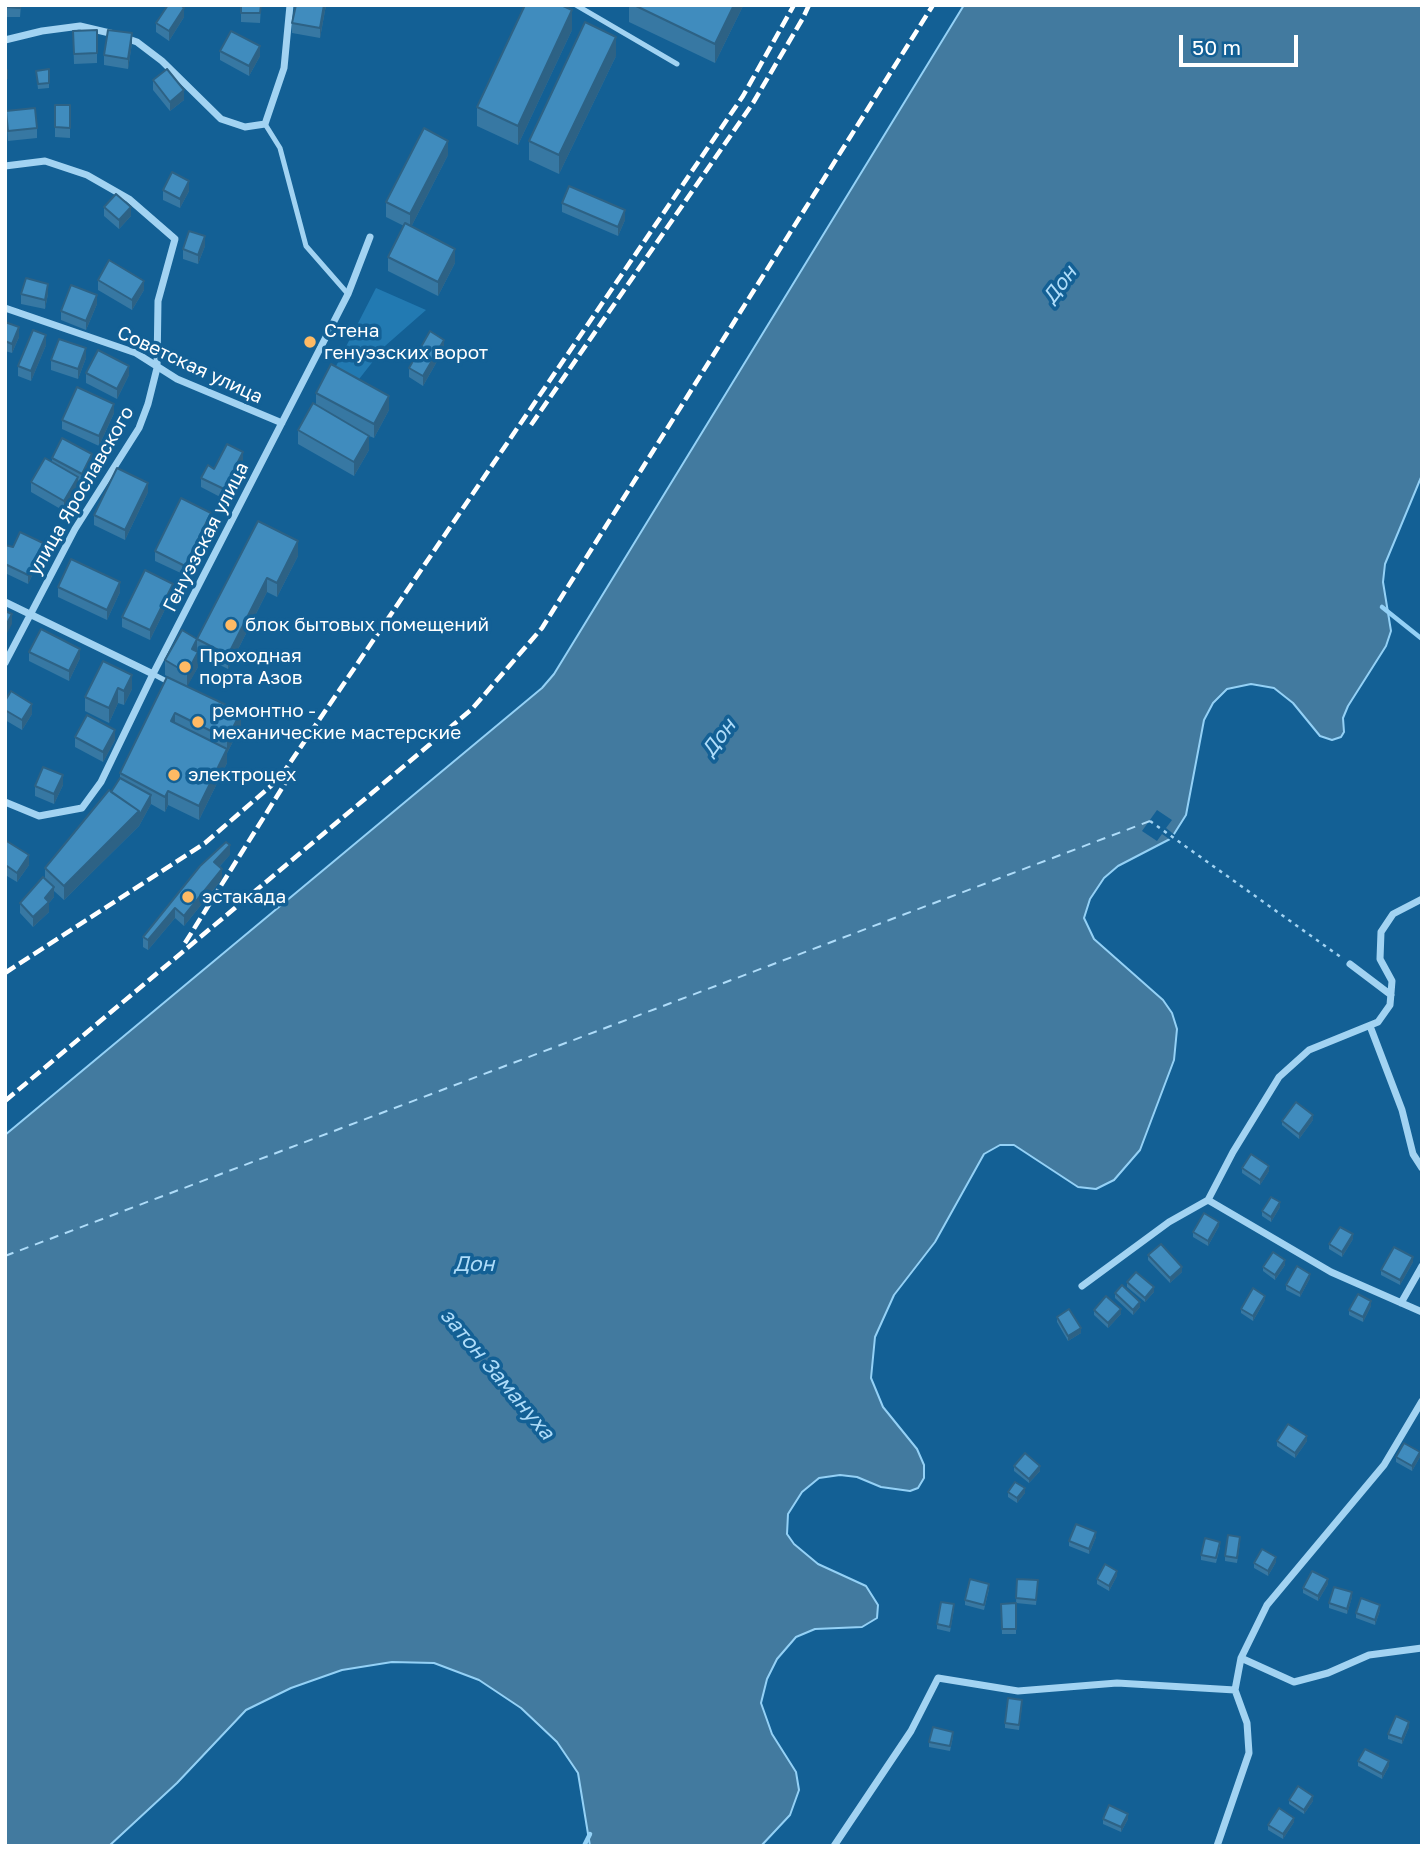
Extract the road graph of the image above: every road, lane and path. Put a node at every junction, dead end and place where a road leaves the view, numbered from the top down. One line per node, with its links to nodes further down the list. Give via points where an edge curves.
1 (290, 5): 5 (street, via 284,68)
2 (576, 5): 4 (lane)
3 (5, 40): 5 (street, via 80,26 114,34 137,42 162,61 221,119 245,127)
4 (677, 64)
5 (265, 124): 8 (lane, via 280,148 306,246)
6 (5, 166): 10 (street, улица Ярославского, via 45,161 87,175 129,199 175,239 158,300)
7 (370, 237): 8 (street, Генуэзская улица)
8 (348, 294): 11 (street, Генуэзская улица)
9 (5, 308): 10 (street, Советская улица, via 136,353)
10 (157, 368): 11 (street, Советская улица); 13 (street, улица Ярославского, via 139,428 75,529)
11 (282, 424): 15 (street, Генуэзская улица)
12 (5, 602): 13 (street)
13 (30, 614): 14 (street, улица Ярославского); 15 (street)
14 (5, 663)
15 (153, 674): 16 (lane); 17 (street, Генуэзская улица, via 101,782 82,808 39,816)
16 (175, 685)
17 (5, 802)
18 (1150, 821): 20 (path)
19 (1422, 899): 21 (street, via 1393,914 1381,932 1380,959 1392,981)
20 (1350, 964): 21 (street)
21 (1391, 995): 22 (street, via 1390,1005)
22 (1370, 1026): 23 (street, via 1402,1110 1413,1154); 24 (street, via 1309,1050 1279,1077)
23 (1422, 1168)
24 (1209, 1200): 26 (street, via 1169,1222); 27 (street, via 1331,1272)
25 (1422, 1266): 27 (street)
26 (1082, 1286)
27 (1401, 1303): 28 (street)
28 (1422, 1312)
29 (1422, 1401): 31 (street, via 1384,1465 1267,1605)
30 (1422, 1648): 31 (street, via 1369,1655 1294,1682)
31 (1241, 1658): 32 (street)
32 (1235, 1690): 33 (street, via 1117,1683 1018,1690 938,1678 911,1731); 34 (street, via 1247,1723 1249,1753)
33 (834, 1846)
34 (1217, 1846)

